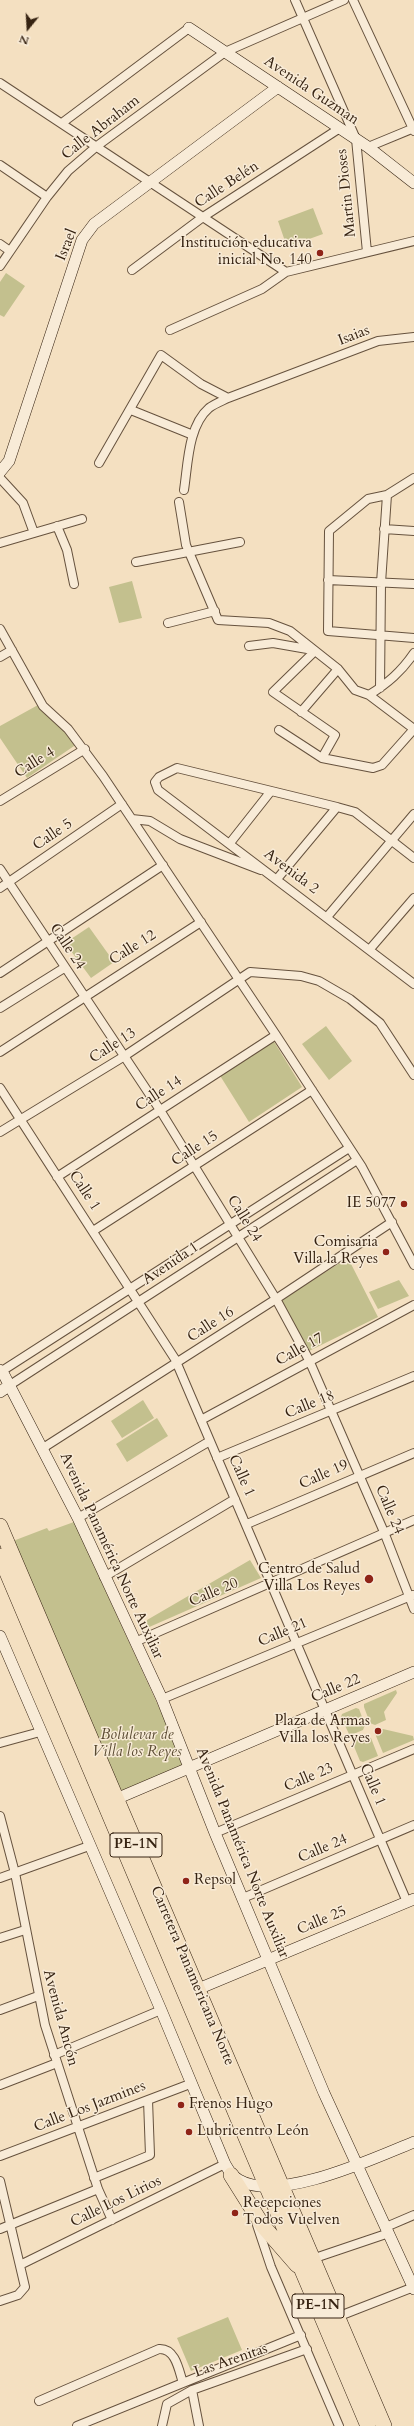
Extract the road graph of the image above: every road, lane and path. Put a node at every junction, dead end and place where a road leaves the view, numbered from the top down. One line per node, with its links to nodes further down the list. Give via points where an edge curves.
1 (295, 0): 4 (street, Martin Dioses)
2 (344, 0): 4 (street, Calle Abraham)
3 (353, 0): 11 (street)
4 (303, 17): 6 (street, Calle Abraham); 12 (street, Martin Dioses)
5 (189, 28): 6 (street, Avenida Guzman); 9 (street)
6 (225, 52): 8 (street, Avenida Guzman); 13 (street, Calle Abraham)
7 (0, 83): 9 (street)
8 (278, 87): 10 (street, Avenida Guzman); 16 (street, Israel)
9 (62, 123): 13 (street)
10 (340, 128): 12 (street, Avenida Guzman); 19 (street, Calle Belén)
11 (414, 129): 14 (street)
12 (356, 139): 14 (street, Avenida Guzman); 23 (street, Martin Dioses)
13 (97, 146): 16 (street); 18 (street, Calle Abraham, via 68,171)
14 (368, 147): 17 (street, Avenida Guzman)
15 (0, 164): 18 (street)
16 (151, 183): 19 (street); 33 (street, Israel, via 94,224 82,240 9,460)
17 (414, 183)
18 (47, 197): 22 (street, Calle Abraham)
19 (203, 217): 25 (street, Calle Belén); 26 (street)
20 (414, 241): 23 (street)
21 (0, 244): 22 (street)
22 (10, 251): 24 (street, Calle Abraham)
23 (367, 252): 26 (street)
24 (0, 266)
25 (132, 270)
26 (286, 272): 27 (street, via 262,289)
27 (170, 330)
28 (414, 337): 29 (street, Isaias, via 378,341)
29 (228, 398): 30 (street, via 201,384 161,355); 31 (street, Isaias, via 209,408 199,420)
30 (131, 410): 31 (street); 32 (street)
31 (193, 435): 36 (street, Isaias)
32 (99, 463)
33 (0, 472)
34 (0, 478): 43 (street, via 23,504)
35 (414, 478): 37 (street)
36 (184, 490)
37 (387, 495): 41 (street); 48 (street, via 368,499 329,531)
38 (179, 502): 46 (street, via 186,545)
39 (82, 519): 40 (street)
40 (57, 526): 43 (street); 50 (street, via 67,550)
41 (384, 529): 42 (street); 49 (street)
42 (414, 532)
43 (34, 533): 45 (street)
44 (240, 542): 46 (street)
45 (0, 543)
46 (190, 552): 47 (street); 52 (street)
47 (136, 562)
48 (328, 580): 49 (street); 55 (street, via 328,631)
49 (381, 583): 51 (street); 55 (street)
50 (74, 584)
51 (414, 584)
52 (215, 611): 53 (street); 59 (street, via 218,620 269,623 290,631)
53 (168, 622)
54 (0, 629): 58 (street)
55 (380, 636): 56 (street); 63 (street)
56 (414, 638)
57 (250, 646): 59 (street, via 273,643)
58 (12, 650): 61 (street); 68 (street, via 43,706 68,729)
59 (315, 651): 62 (street); 65 (street, via 273,692)
60 (414, 655): 63 (street, via 403,669)
61 (0, 657)
62 (338, 669): 64 (street, via 355,690); 65 (street)
63 (380, 688): 64 (street)
64 (369, 694): 66 (street)
65 (301, 712): 69 (street, via 335,735)
66 (414, 729): 69 (street, via 382,765 373,768)
67 (279, 730): 69 (street)
68 (84, 749): 71 (street, Calle 4); 72 (street)
69 (322, 758)
70 (271, 791): 73 (street); 77 (street); 77 (street, Avenida 2, via 177,768 159,777 155,782 158,790)
71 (0, 801)
72 (122, 804): 75 (street); 83 (street, Calle 5)
73 (337, 807): 76 (street, via 355,812); 82 (street)
74 (414, 814): 76 (street)
75 (132, 819): 79 (street); 81 (street, via 150,821 180,839)
76 (393, 841): 78 (street); 86 (street)
77 (230, 843): 81 (street, Avenida 2)
78 (414, 858)
79 (163, 865): 87 (street); 88 (street)
80 (0, 869): 83 (street, Calle 24)
81 (269, 873): 82 (street, Avenida 2)
82 (277, 879): 86 (street, Avenida 2)
83 (8, 882): 84 (street, Calle 5); 88 (street, Calle 24)
84 (0, 888)
85 (414, 898): 89 (street)
86 (327, 917): 89 (street, Avenida 2)
87 (201, 922): 92 (street); 94 (street, Calle 12)
88 (46, 942): 90 (street, Calle 24); 91 (street)
89 (370, 949): 93 (street, Avenida 2)
90 (64, 968): 94 (street, Calle 24); 95 (street)
91 (0, 973)
92 (238, 979): 96 (street); 98 (street, Calle 13); 99 (street, Calle 13, via 250,972 264,971 319,981 350,999 380,1023)
93 (413, 982)
94 (83, 996): 97 (street, Calle 12); 98 (street, Calle 24)
95 (0, 1008)
96 (276, 1035): 101 (street); 102 (street, Calle 14)
97 (0, 1052)
98 (123, 1057): 102 (street, Calle 24); 103 (street, Calle 13)
99 (414, 1075)
100 (0, 1088): 103 (street, Calle 1)
101 (312, 1090): 105 (street); 107 (street, Calle 15)
102 (160, 1110): 107 (street, Calle 24); 108 (street, Calle 14)
103 (21, 1119): 104 (street, Calle 13); 108 (street, Calle 1)
104 (0, 1132)
105 (349, 1148): 106 (street); 110 (street, Avenida 1)
106 (357, 1160): 109 (street); 112 (street, Avenida 1)
107 (194, 1166): 110 (street, Calle 24); 111 (street, Calle 15)
108 (57, 1177): 111 (street, Calle 1)
109 (392, 1222): 113 (street); 115 (street, Calle 16)
110 (231, 1224): 112 (street, Calle 24); 114 (street, Avenida 1)
111 (92, 1230): 114 (street, Calle 1)
112 (239, 1237): 115 (street, Calle 24); 116 (street, Avenida 1)
113 (414, 1265)
114 (129, 1289): 116 (street, Calle 1); 120 (street, Avenida 1)
115 (276, 1299): 118 (street, Calle 24); 119 (street, Calle 16)
116 (138, 1304): 119 (street, Calle 1); 122 (street, Avenida 1)
117 (414, 1305): 118 (street, Calle 17)
118 (309, 1360): 124 (street, Calle 24); 125 (street, Calle 17)
119 (177, 1363): 125 (street, Calle 1); 127 (street, Calle 16)
120 (1, 1371): 122 (street, Avenida Panamérica Norte Auxiliar)
121 (414, 1376): 124 (street, Calle 18)
122 (10, 1385): 123 (street, Avenida 1); 127 (street, Avenida Panamérica Norte Auxiliar)
123 (0, 1392)
124 (331, 1411): 129 (street, Calle 18); 130 (street, Calle 24)
125 (201, 1420): 126 (street, Calle 1)
126 (210, 1441): 129 (street, Calle 1); 132 (street)
127 (43, 1448): 132 (street, Avenida Panamérica Norte Auxiliar)
128 (414, 1453): 130 (street, Calle 19)
129 (217, 1458): 131 (street, Calle 1)
130 (359, 1475): 134 (street, Calle 19); 136 (street, Calle 24)
131 (235, 1499): 134 (street, Calle 1); 138 (street)
132 (78, 1518): 138 (street, Avenida Panamérica Norte Auxiliar)
133 (414, 1520): 136 (street, Calle 20)
134 (247, 1524): 139 (street, Calle 1)
135 (0, 1526): 153 (highway, Carretera Panamericana Norte / PE-1N)
136 (384, 1532): 139 (street, Calle 20); 140 (street, Calle 24)
137 (0, 1556): 181 (highway, Carretera Panamericana Norte / PE-1N)
138 (104, 1577): 143 (street, Avenida Panamérica Norte Auxiliar)
139 (271, 1584): 143 (street, Calle 20); 144 (street, Calle 1)
140 (411, 1595): 141 (street, Calle 24); 144 (street, Calle 21)
141 (414, 1609)
142 (0, 1636): 148 (street)
143 (135, 1642): 146 (street, Avenida Panamérica Norte Auxiliar)
144 (296, 1643): 146 (street, Calle 21); 147 (street, Calle 1)
145 (414, 1672): 147 (street, Calle 22)
146 (162, 1698): 151 (street, Avenida Panamérica Norte Auxiliar)
147 (325, 1710): 151 (street, Calle 22); 152 (street, Calle 1)
148 (40, 1732): 149 (street); 158 (street)
149 (0, 1743)
150 (414, 1749): 152 (street, Calle 23)
151 (191, 1767): 153 (street, Calle 22); 156 (street, Avenida Panamérica Norte Auxiliar)
152 (352, 1775): 156 (street, Calle 23); 157 (street, Calle 1)
153 (116, 1799): 166 (highway, Carretera Panamericana Norte / PE-1N)
154 (0, 1816): 159 (street, Avenida Ancón)
155 (414, 1825): 157 (street, Calle 24)
156 (215, 1833): 161 (street, Avenida Panamérica Norte Auxiliar)
157 (380, 1839): 161 (street, Calle 24); 162 (street, Calle 1)
158 (89, 1846): 159 (street); 169 (street)
159 (15, 1873): 160 (street); 163 (street, Avenida Ancón)
160 (0, 1878)
161 (243, 1898): 165 (street, Avenida Panamérica Norte Auxiliar)
162 (410, 1900): 165 (street, Calle 25)
163 (25, 1930): 164 (street); 167 (street, Avenida Ancón)
164 (0, 1938)
165 (269, 1960): 166 (street, Calle 25); 177 (street, Avenida Panamérica Norte Auxiliar, via 324,2093)
166 (198, 1989): 181 (highway, Carretera Panamericana Norte / PE-1N)
167 (38, 1996): 168 (street); 170 (street, Avenida Ancón)
168 (0, 2010)
169 (161, 2010): 170 (street); 171 (street)
170 (55, 2059): 172 (street); 174 (street, Avenida Ancón)
171 (190, 2084): 173 (street, Calle Los Jazmines); 178 (street)
172 (0, 2085)
173 (148, 2100): 174 (street, Calle Los Jazmines); 179 (street, via 150,2155)
174 (78, 2126): 176 (street, Calle Los Jazmines); 179 (street, Avenida Ancón)
175 (414, 2142): 177 (street)
176 (0, 2156)
177 (358, 2165): 181 (street, via 320,2180); 188 (street, Avenida Panamérica Norte Auxiliar)
178 (228, 2170): 181 (street, via 248,2184); 183 (highway); 185 (street, Calle Los Lirios)
179 (94, 2178): 182 (street, Avenida Ancón)
180 (0, 2182): 186 (street)
181 (274, 2185): 189 (highway, Carretera Panamericana Norte / PE-1N); 191 (highway, Carretera Panamericana Norte / PE-1N)
182 (98, 2189): 185 (street, Avenida Ancón); 186 (street)
183 (252, 2208): 191 (highway, via 263,2226); 195 (street, via 271,2267)
184 (414, 2215): 188 (street)
185 (112, 2220): 190 (street, Calle Los Lirios)
186 (10, 2225): 187 (street); 190 (street)
187 (0, 2229)
188 (387, 2230): 189 (street); 192 (street, Avenida Panamérica Norte Auxiliar)
189 (312, 2259): 194 (highway, Carretera Panamericana Norte / PE-1N)
190 (20, 2265): 193 (street, via 25,2287 18,2295)
191 (304, 2272): 204 (highway, Carretera Panamericana Norte / PE-1N)
192 (414, 2288): 194 (street)
193 (0, 2301)
194 (337, 2317): 205 (highway, Carretera Panamericana Norte / PE-1N)
195 (301, 2335): 196 (street); 197 (street)
196 (307, 2349): 198 (street, Las Arenitas); 203 (street)
197 (183, 2383): 199 (street, via 172,2354 166,2349 159,2349); 200 (street)
198 (192, 2390): 201 (street, Las Arenitas, via 166,2404); 202 (street)
199 (39, 2401)
200 (78, 2426)
201 (162, 2426)
202 (199, 2426)
203 (339, 2426)
204 (368, 2426)
205 (384, 2426)

